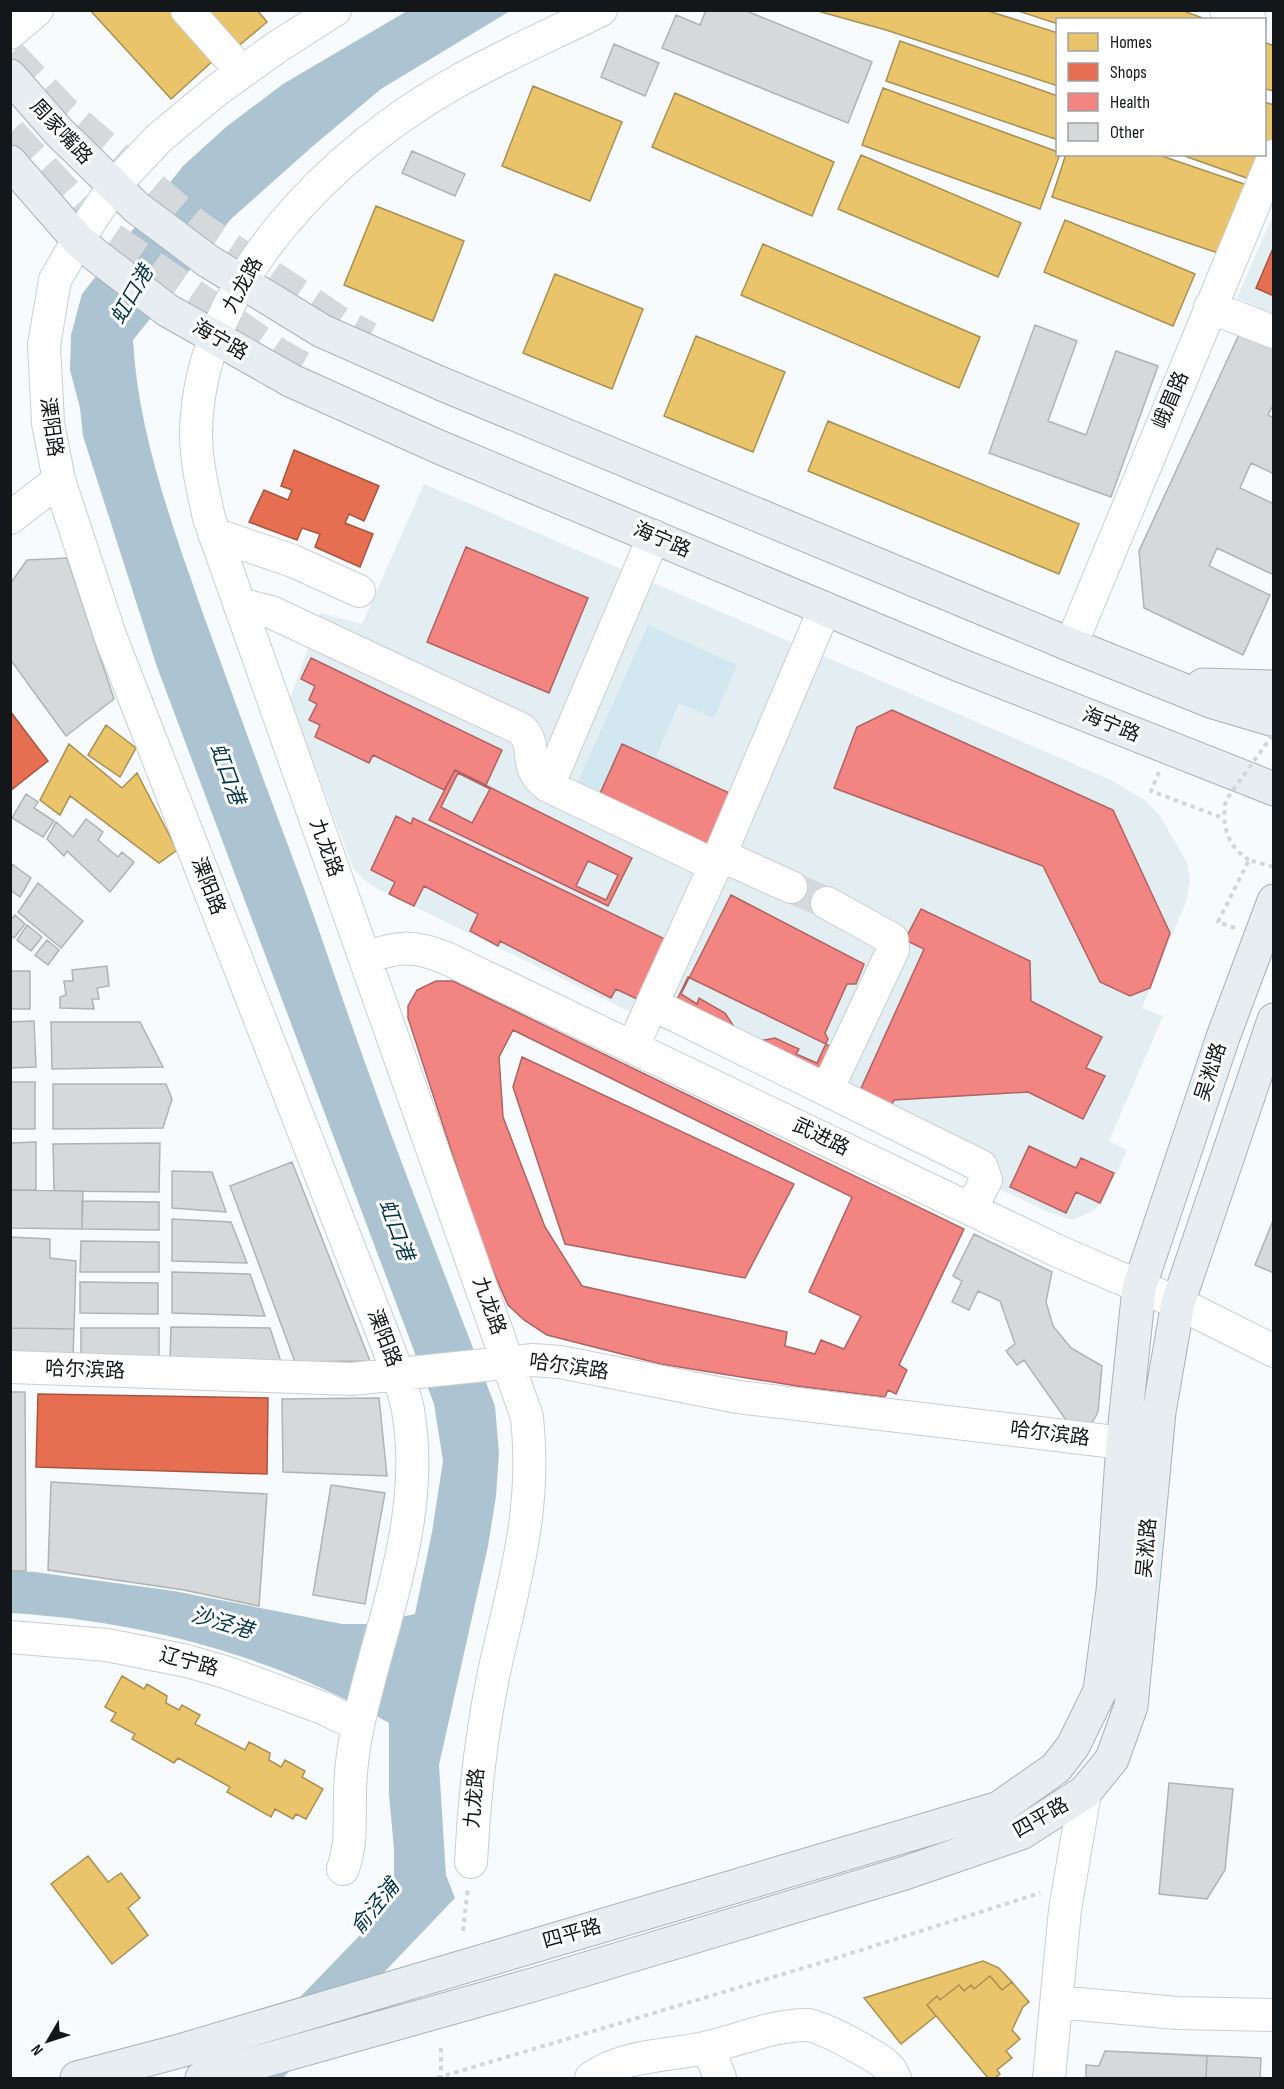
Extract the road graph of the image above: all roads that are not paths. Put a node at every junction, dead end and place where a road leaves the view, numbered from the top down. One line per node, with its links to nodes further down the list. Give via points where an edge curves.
1 (37, 10): 7 (street)
2 (188, 10): 8 (street)
3 (335, 10): 8 (street, 溧阳路)
4 (601, 10): 14 (street, 九龙路, via 458,81 396,121 317,185 291,212 269,239)
5 (1226, 10): 6 (street)
6 (1245, 18)
7 (10, 33)
8 (242, 72): 12 (street, 溧阳路, via 159,138)
9 (10, 76): 12 (main road, 周家嘴路, via 59,132)
10 (1274, 156): 15 (street, 峨眉路)
11 (10, 162): 13 (main road)
12 (125, 197): 13 (street, 溧阳路); 14 (main road)
13 (85, 247): 17 (main road, 海宁路, via 167,310); 18 (street, 溧阳路, via 55,280 44,345 48,423)
14 (243, 284): 17 (street, 九龙路); 25 (main road, via 322,331 442,384)
15 (1210, 308): 16 (street); 25 (street, 峨眉路)
16 (1274, 332)
17 (214, 338): 20 (street, 九龙路, via 200,395 196,442 199,473); 21 (main road, 海宁路, via 292,381)
18 (59, 480): 19 (street); 46 (street, 溧阳路, via 116,649)
19 (10, 518)
20 (214, 534): 22 (street, via 293,561); 23 (street, 九龙路)
21 (654, 536): 24 (main road, 海宁路); 29 (street)
22 (359, 591)
23 (239, 603): 29 (street, via 271,612 521,729 529,742 534,772); 35 (street, 九龙路)
24 (825, 608): 30 (main road, 海宁路); 31 (street)
25 (1071, 645): 26 (main road)
26 (1153, 678): 27 (main road, via 1252,689); 28 (main road)
27 (1274, 687)
28 (1274, 720)
29 (548, 786): 31 (street)
30 (1274, 789)
31 (718, 860): 32 (street); 36 (street)
32 (791, 887)
33 (1274, 902): 41 (main road, 吴淞路, via 1258,937)
34 (827, 903): 39 (street, via 892,939 893,950)
35 (365, 958): 38 (street, 武进路, via 388,949 432,953); 44 (street, 九龙路)
36 (652, 1004): 38 (street); 39 (street)
37 (1274, 1020): 42 (main road, 吴淞路)
38 (633, 1046): 40 (street, 武进路)
39 (827, 1090): 40 (street, via 981,1166 986,1180)
40 (971, 1209): 41 (street, 武进路)
41 (1139, 1288): 42 (street, 武进路); 47 (main road, 吴淞路)
42 (1178, 1304): 43 (street, 武进路); 51 (main road, 吴淞路, via 1159,1412 1131,1706 1112,1759)
43 (1274, 1351)
44 (496, 1362): 46 (street, 哈尔滨路); 47 (street, 哈尔滨路, via 560,1362 770,1401); 52 (street, 九龙路, via 527,1417 530,1501 512,1604 480,1745)
45 (10, 1368): 46 (street, 哈尔滨路, via 352,1378)
46 (407, 1374): 49 (street, 溧阳路, via 410,1506 402,1559)
47 (1124, 1443): 50 (main road, 吴淞路, via 1113,1591 1100,1691 1077,1738)
48 (10, 1636): 49 (street, 辽宁路, via 107,1645 187,1660 323,1708)
49 (361, 1717): 53 (street, 溧阳路, via 351,1776 352,1831)
50 (1056, 1768): 58 (main road, 四平路, via 999,1808)
51 (1085, 1792): 54 (street, 吴淞路, via 1069,1884); 57 (main road, 四平路, via 1021,1833 905,1873 537,1984)
52 (471, 1862)
53 (343, 1869)
54 (1057, 2002): 55 (street, via 1177,2013); 62 (street, 吴淞路)
55 (1274, 2015)
56 (708, 2047): 59 (street, via 609,2066); 60 (street); 61 (street, via 765,2030 809,2025 839,2037 888,2067)
57 (211, 2076)
58 (77, 2079)
59 (591, 2079)
60 (720, 2079)
61 (895, 2079)
62 (1049, 2079)

